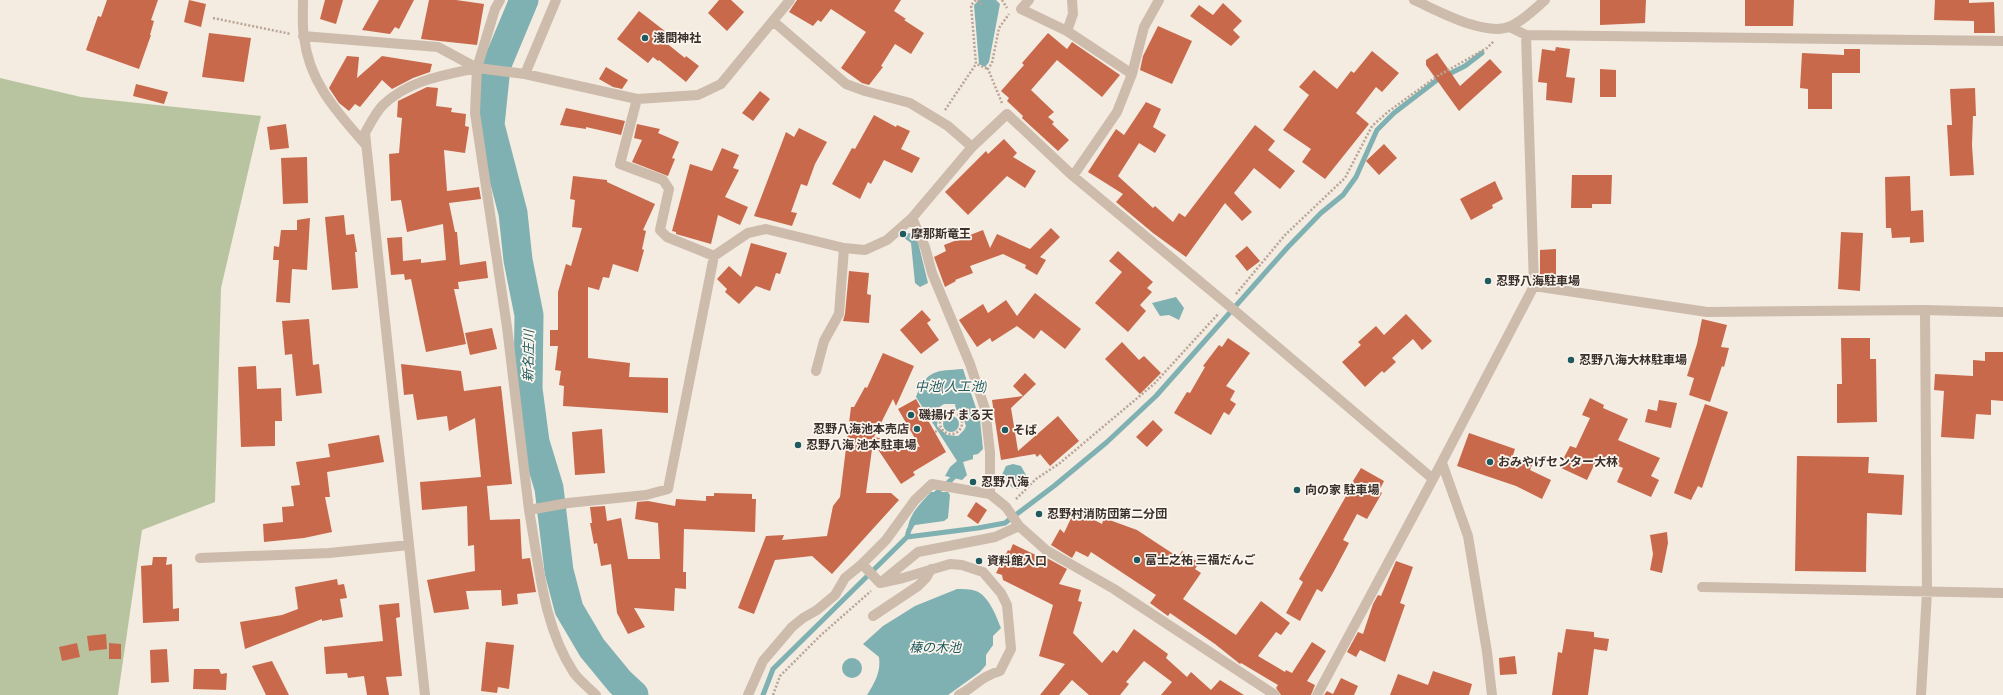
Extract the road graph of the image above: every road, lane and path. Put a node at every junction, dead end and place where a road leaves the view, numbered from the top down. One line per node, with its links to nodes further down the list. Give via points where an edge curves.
1 (303, 0): 18 (street)
2 (500, 0): 21 (street)
3 (556, 0): 23 (street)
4 (790, 0): 14 (street)
5 (977, 0): 12 (path); 20 (path, via 972,5)
6 (1002, 0): 22 (path, via 1011,13 999,28 992,63)
7 (1029, 0): 16 (street, via 1021,9)
8 (1072, 0): 16 (street, via 1073,14)
9 (1160, 0): 24 (street, via 1144,27)
10 (1414, 0): 15 (street, via 1463,22 1494,29)
11 (1546, 0): 15 (street)
12 (982, 5)
13 (213, 18): 18 (path)
14 (773, 21): 25 (street, via 721,84 698,95); 27 (street, via 846,84 910,103)
15 (1510, 27): 17 (street); 35 (path, via 1487,48 1436,77 1372,126 1344,178 1285,235)
16 (1068, 31): 24 (street)
17 (1526, 35): 19 (street); 34 (street)
18 (303, 36): 21 (street, via 438,47); 28 (street, via 307,57 317,83)
19 (2003, 41)
20 (976, 64): 22 (path); 27 (path)
21 (478, 68): 23 (street); 28 (street, via 427,79 405,89 382,105 365,133); 46 (street, via 475,113 507,327)
22 (988, 69): 26 (path)
23 (525, 74): 25 (street)
24 (1132, 74): 30 (street, via 1117,112)
25 (637, 99): 33 (street, via 620,164 663,180 669,189 660,230 663,234)
26 (1007, 114): 29 (street); 30 (street)
27 (938, 120): 29 (street)
28 (365, 144): 49 (street)
29 (972, 147): 31 (street)
30 (1073, 176): 35 (street)
31 (912, 218): 32 (street, via 887,240 866,250); 45 (street, via 970,364 985,409 990,452)
32 (844, 248): 33 (street, via 766,229 748,233); 38 (street, via 839,314 824,341)
33 (714, 256): 46 (street, via 668,489 646,495)
34 (1534, 286): 36 (street, via 1707,312); 43 (street)
35 (1227, 304): 44 (street, via 1343,408); 47 (path, via 1154,384 1060,464 1036,479)
36 (1925, 310): 37 (street); 55 (street)
37 (2003, 312)
38 (816, 371)
39 (977, 404): 40 (path)
40 (962, 418): 41 (path, via 963,427 958,433 948,433); 41 (path, via 953,413 942,415)
41 (942, 428): 42 (path)
42 (935, 432)
43 (1442, 463): 44 (street); 65 (street, via 1468,536)
44 (1434, 479): 64 (street)
45 (990, 494): 47 (street); 51 (street, via 932,484 914,500 886,540)
46 (529, 510): 59 (street, via 546,607 560,648 575,674)
47 (1008, 510): 48 (street)
48 (1019, 525): 53 (street, via 995,536 918,552); 63 (street, via 1046,550 1114,589)
49 (409, 545): 50 (street, via 329,553); 58 (street)
50 (200, 558)
51 (863, 565): 53 (street); 60 (street, via 845,578 835,595 792,627 763,662)
52 (931, 569): 53 (street); 57 (street, via 918,586); 62 (street, via 950,564 983,572 1001,593 1007,605 1011,649 1000,671 985,675)
53 (880, 583): 61 (path, via 821,635 780,676)
54 (1702, 587): 55 (street)
55 (1927, 592): 56 (street); 66 (street)
56 (2003, 593)
57 (873, 616)
58 (425, 695)
59 (596, 695)
60 (748, 695)
61 (773, 695)
62 (959, 695)
63 (1275, 695)
64 (1317, 695)
65 (1492, 695)
66 (1921, 695)

